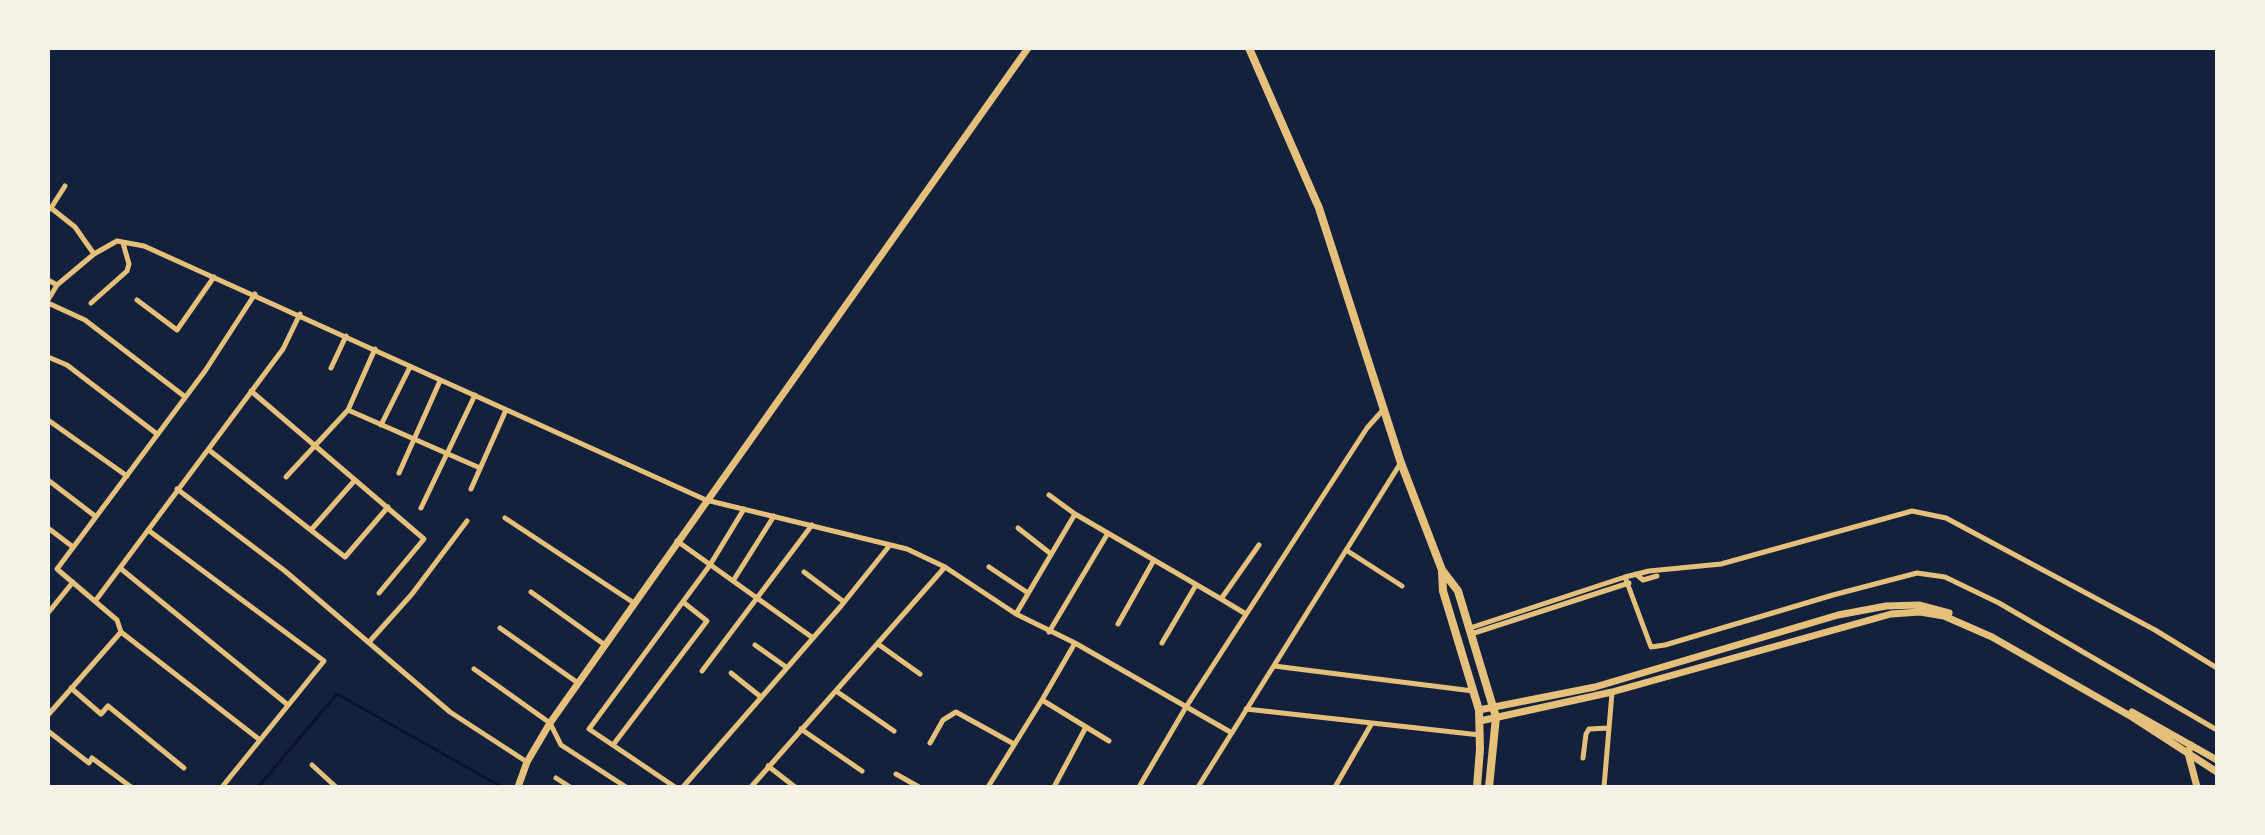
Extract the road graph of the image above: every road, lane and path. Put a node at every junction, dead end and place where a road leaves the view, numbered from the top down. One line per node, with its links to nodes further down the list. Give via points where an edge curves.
1 (1028, 48): 44 (main road)
2 (1249, 48): 24 (main road, via 1319,208)
3 (65, 186): 4 (street)
4 (50, 209): 6 (street, via 75,227)
5 (123, 242): 6 (street); 7 (street); 13 (street, via 127,271)
6 (94, 254): 9 (street)
7 (214, 277): 10 (street); 11 (street, via 177,330)
8 (48, 280): 9 (street)
9 (57, 285): 12 (street)
10 (255, 294): 14 (street); 23 (street)
11 (137, 300)
12 (48, 302): 23 (street, via 85,320)
13 (91, 303)
14 (300, 314): 15 (street); 21 (street, via 283,349)
15 (346, 336): 16 (street); 19 (street)
16 (375, 349): 18 (street); 25 (street)
17 (48, 357): 29 (street, via 67,365)
18 (410, 367): 20 (street); 28 (street)
19 (331, 368)
20 (440, 381): 22 (street); 30 (street)
21 (251, 391): 31 (street); 32 (street)
22 (475, 395): 26 (street); 33 (street)
23 (184, 396): 29 (street)
24 (1384, 409): 34 (main road); 90 (street)
25 (348, 410): 28 (street); 31 (street)
26 (506, 410): 35 (street); 44 (street)
27 (48, 420): 37 (street)
28 (381, 425): 30 (street)
29 (157, 434): 37 (street)
30 (415, 441): 33 (street); 36 (street)
31 (314, 445): 38 (street); 40 (street)
32 (209, 450): 41 (street); 57 (street)
33 (448, 455): 35 (street); 46 (street)
34 (1401, 463): 63 (street); 70 (main road)
35 (480, 468): 42 (street)
36 (399, 473)
37 (127, 476): 49 (street)
38 (286, 477)
39 (48, 480): 49 (street)
40 (355, 480): 45 (street); 57 (street)
41 (177, 489): 56 (street); 97 (street)
42 (471, 489)
43 (1049, 495): 48 (street)
44 (706, 500): 47 (street); 59 (main road)
45 (388, 507): 57 (street, via 345,557); 80 (street, via 424,539)
46 (421, 508)
47 (744, 509): 50 (street); 66 (street)
48 (1075, 514): 58 (street); 64 (street)
49 (95, 516): 62 (street)
50 (774, 516): 53 (street); 75 (street)
51 (505, 518): 87 (street)
52 (467, 521): 97 (street)
53 (812, 525): 60 (street); 82 (street)
54 (48, 528): 62 (street)
55 (1018, 528): 64 (street)
56 (148, 530): 69 (street); 117 (street, via 324,661)
57 (311, 530)
58 (1108, 533): 65 (street); 95 (street)
59 (677, 541): 66 (street); 87 (main road)
60 (891, 544): 67 (street); 86 (street)
61 (1259, 545): 83 (street)
62 (73, 547): 76 (street, via 57,569)
63 (1346, 550): 78 (street); 103 (street)
64 (1051, 554): 81 (street)
65 (1154, 560): 77 (street); 91 (street)
66 (710, 565): 75 (street); 85 (street)
67 (945, 567): 89 (street); 100 (street)
68 (989, 567): 81 (street)
69 (120, 568): 84 (street); 117 (street)
70 (1442, 570): 93 (main road, via 1458,591); 113 (main road, via 1443,591)
71 (804, 572): 86 (street)
72 (1636, 574): 73 (street, via 1643,580); 74 (street); 105 (street, via 1721,564 1912,511 1946,518)
73 (1657, 576)
74 (1627, 580): 93 (street); 130 (street, via 1651,647 1917,573 1945,577)
75 (733, 581): 82 (street)
76 (73, 582): 84 (street); 88 (street)
77 (1196, 585): 83 (street); 99 (street)
78 (1402, 586)
79 (531, 592): 101 (street)
80 (379, 593)
81 (1028, 593): 89 (street)
82 (757, 598): 96 (street); 107 (street)
83 (1221, 599): 90 (street)
84 (96, 600): 94 (street, via 117,620)
85 (683, 602): 139 (street, via 707,621); 139 (street, via 589,729)
86 (844, 602): 96 (street)
87 (634, 603): 101 (main road)
88 (48, 613)
89 (1016, 614): 95 (street)
90 (1246, 614): 118 (street)
91 (1118, 624)
92 (500, 628): 110 (street)
93 (1470, 631): 119 (main road)
94 (121, 632): 111 (street); 135 (street)
95 (1049, 632): 98 (street)
96 (813, 638): 104 (street)
97 (370, 641): 143 (street, via 450,712)
98 (1075, 643): 116 (street); 118 (street)
99 (1162, 643)
100 (878, 644): 109 (street); 112 (street)
101 (605, 645): 110 (main road)
102 (755, 645): 104 (street)
103 (1274, 666): 113 (street); 120 (street)
104 (786, 667): 115 (street)
105 (2217, 668)
106 (474, 669): 125 (street)
107 (702, 671)
108 (731, 673): 115 (street)
109 (920, 674)
110 (579, 684): 125 (main road)
111 (71, 688): 122 (street); 146 (street, via 101,714 108,706)
112 (836, 691): 129 (street); 132 (street)
113 (1474, 692): 121 (main road)
114 (1612, 692): 123 (main road); 128 (street); 140 (main road, via 1799,637 1920,612 1944,616 1992,637)
115 (761, 697): 158 (street)
116 (1042, 700): 127 (street); 138 (street)
117 (288, 705): 135 (street)
118 (1186, 707): 133 (street); 164 (street)
119 (1494, 707): 121 (main road); 123 (main road); 140 (main road, via 1595,687 1838,615 1919,605 1996,635)
120 (1246, 709): 126 (street); 133 (street)
121 (1479, 710): 124 (main road)
122 (48, 715)
123 (1496, 717): 124 (main road); 168 (main road)
124 (1480, 721): 134 (main road)
125 (550, 723): 143 (main road); 156 (street, via 561,745)
126 (1372, 723): 134 (street); 166 (street)
127 (1086, 727): 136 (street); 163 (street)
128 (1609, 728): 141 (street, via 1589,729); 169 (street)
129 (801, 729): 145 (street); 147 (street)
130 (2217, 730)
131 (48, 731): 151 (street)
132 (894, 731)
133 (1232, 733): 165 (street)
134 (1480, 735): 167 (main road)
135 (260, 740): 152 (street)
136 (1109, 741)
137 (930, 743): 138 (street, via 943,720 956,712)
138 (1014, 744): 162 (street)
139 (613, 745): 157 (street)
140 (2190, 749): 142 (main road); 148 (main road); 170 (main road)
141 (1583, 758)
142 (2217, 760)
143 (527, 762): 154 (main road)
144 (312, 765): 153 (street)
145 (768, 766): 159 (street); 160 (street)
146 (184, 768)
147 (862, 771)
148 (2217, 772)
149 (896, 774): 161 (street)
150 (556, 778): 155 (street)
151 (131, 787)
152 (222, 787)
153 (336, 787)
154 (518, 787)
155 (570, 787)
156 (626, 787)
157 (675, 787)
158 (683, 787)
159 (751, 787)
160 (795, 787)
161 (919, 787)
162 (988, 787)
163 (1054, 787)
164 (1139, 787)
165 (1198, 787)
166 (1335, 787)
167 (1477, 787)
168 (1489, 787)
169 (1604, 787)
170 (2197, 787)

